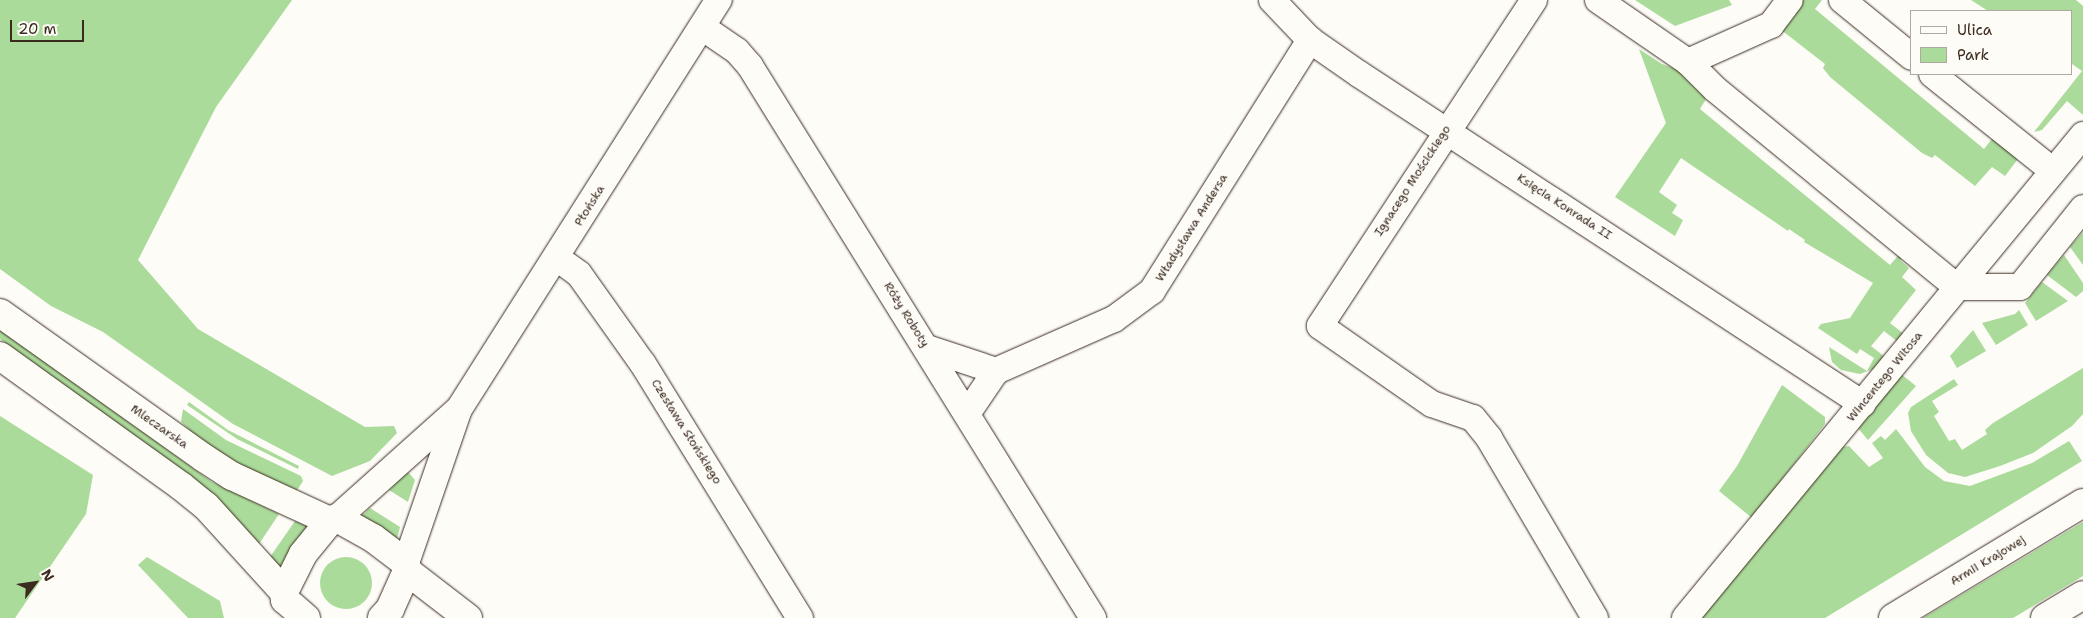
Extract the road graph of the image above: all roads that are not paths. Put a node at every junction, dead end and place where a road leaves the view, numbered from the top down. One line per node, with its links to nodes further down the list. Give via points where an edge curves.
1 (719, 0): 7 (street, Płońska)
2 (1272, 0): 8 (street, Księcia Konrada II)
3 (1534, 0): 12 (street, Ignacego Mościckiego)
4 (1598, 0): 10 (street)
5 (1790, 0): 10 (street, via 1771,25)
6 (1842, 0): 9 (street)
7 (702, 27): 16 (street, Płońska); 19 (street, Róży Roboty, via 737,51 750,66)
8 (1310, 40): 12 (street, Księcia Konrada II); 21 (street, Władysława Andersa, via 1152,291 1114,319)
9 (1910, 55)
10 (1688, 62): 17 (street, via 1715,89)
11 (1933, 75): 14 (street)
12 (1446, 130): 22 (street, Księcia Konrada II); 35 (street, Ignacego Mościckiego, via 1320,326 1432,404 1473,418 1489,438)
13 (2083, 135): 14 (street, Wincentego Witosa)
14 (2053, 171): 17 (street, Wincentego Witosa)
15 (2083, 208): 17 (street, via 2020,287)
16 (557, 258): 23 (street, Płońska); 33 (street, Czesława Słońskiego, via 579,274 643,364)
17 (1957, 287): 22 (street, Wincentego Witosa)
18 (0, 313): 26 (main road, Mleczarska, via 232,476)
19 (927, 348): 21 (street); 24 (street, Róży Roboty)
20 (0, 356): 29 (main road, via 206,506)
21 (996, 370): 24 (street)
22 (1863, 404): 36 (street, Wincentego Witosa)
23 (459, 409): 26 (street, Płońska); 27 (street, Płońska)
24 (967, 414): 34 (street, Róży Roboty)
25 (2083, 503): 37 (main road, Armii Krajowej)
26 (334, 519): 27 (main road, Mleczarska, via 373,538); 29 (main road, via 303,554)
27 (406, 567): 31 (main road, via 390,609); 32 (main road)
28 (2083, 595): 38 (main road)
29 (284, 603): 30 (main road)
30 (306, 618)
31 (382, 618)
32 (468, 618)
33 (800, 618)
34 (1093, 618)
35 (1595, 618)
36 (1685, 618)
37 (1893, 618)
38 (2045, 618)

